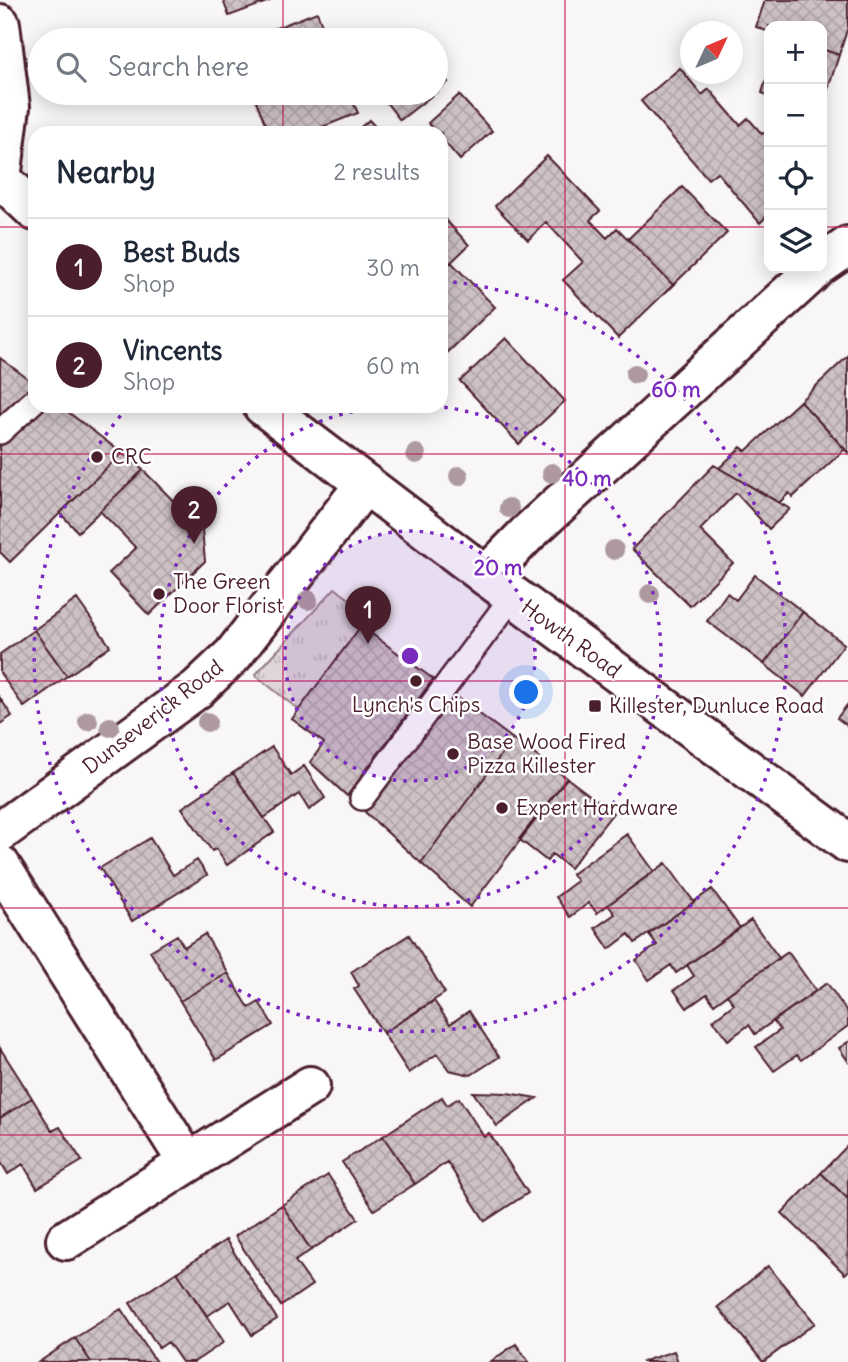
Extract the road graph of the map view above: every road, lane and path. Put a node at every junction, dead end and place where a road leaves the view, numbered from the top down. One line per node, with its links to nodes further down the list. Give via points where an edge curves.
1 (0, 24): 2 (street, via 10,107)
2 (0, 178): 3 (street)
3 (28, 204)
4 (848, 246): 5 (street)
5 (827, 261)
6 (812, 273): 11 (street, via 529,533)
7 (28, 406): 9 (lane)
8 (273, 413): 10 (street, Howth Road)
9 (0, 432)
10 (365, 484): 11 (street, Howth Road); 13 (street, Dunseverick Road, via 233,655 197,689)
11 (499, 586): 12 (lane); 14 (street, Howth Road)
12 (362, 798)
13 (0, 832)
14 (848, 843)
15 (0, 865): 17 (street)
16 (310, 1086): 17 (street)
17 (188, 1163): 18 (street)
18 (66, 1240)

